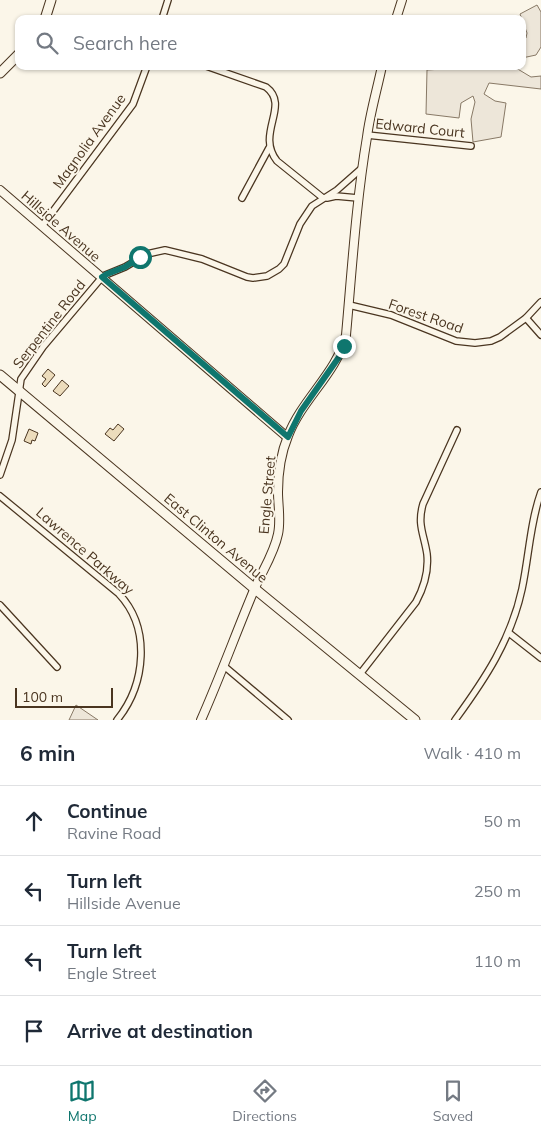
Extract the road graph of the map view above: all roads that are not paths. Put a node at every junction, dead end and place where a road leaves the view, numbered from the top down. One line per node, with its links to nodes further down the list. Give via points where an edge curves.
1 (51, 0): 4 (main road)
2 (168, 0): 5 (street)
3 (402, 0): 6 (street)
4 (47, 15)
5 (163, 15)
6 (397, 15)
7 (15, 58): 11 (main road)
8 (146, 70): 20 (street, Magnolia Avenue, via 133,104)
9 (217, 70): 14 (street, via 271,90 276,106 269,137)
10 (381, 70): 12 (street, Engle Street)
11 (0, 73)
12 (367, 136): 13 (street, Edward Court); 15 (street, Engle Street)
13 (471, 146)
14 (270, 148): 17 (street); 18 (street, via 277,161)
15 (362, 168): 18 (street); 19 (street, Engle Street)
16 (0, 190): 20 (street, Hillside Avenue)
17 (242, 198)
18 (323, 198): 19 (street); 21 (street, via 312,206 300,224 284,264 267,276 247,277 202,259 165,250 147,254)
19 (358, 198): 23 (street, Engle Street)
20 (42, 226): 21 (street, Hillside Avenue)
21 (102, 277): 27 (street, Serpentine Road, via 32,362 21,378); 29 (street, Hillside Avenue)
22 (541, 302): 24 (street, Forest Road)
23 (349, 305): 24 (street, Forest Road, via 391,315 466,343 491,341); 29 (street, Engle Street, via 346,335 339,357 301,411)
24 (526, 318): 25 (street)
25 (541, 335)
26 (0, 375): 27 (main road, East Clinton Avenue)
27 (20, 391): 30 (street, Serpentine Road, via 12,440); 33 (main road, East Clinton Avenue)
28 (458, 430): 39 (street, via 420,514 428,562 421,593)
29 (288, 437): 33 (street, Engle Street, via 278,476 279,531)
30 (0, 475)
31 (540, 495): 35 (street, via 531,529 522,590)
32 (0, 496): 40 (street, Lawrence Parkway, via 118,594 132,610 141,643 140,668 133,694)
33 (255, 589): 38 (street, Engle Street); 39 (main road, East Clinton Avenue)
34 (0, 605): 37 (street)
35 (509, 633): 36 (street); 44 (street, via 480,687)
36 (541, 658)
37 (57, 666)
38 (224, 666): 41 (street, Engle Street); 42 (street)
39 (360, 674): 43 (main road, East Clinton Avenue)
40 (117, 720)
41 (201, 720)
42 (288, 720)
43 (416, 720)
44 (454, 720)

